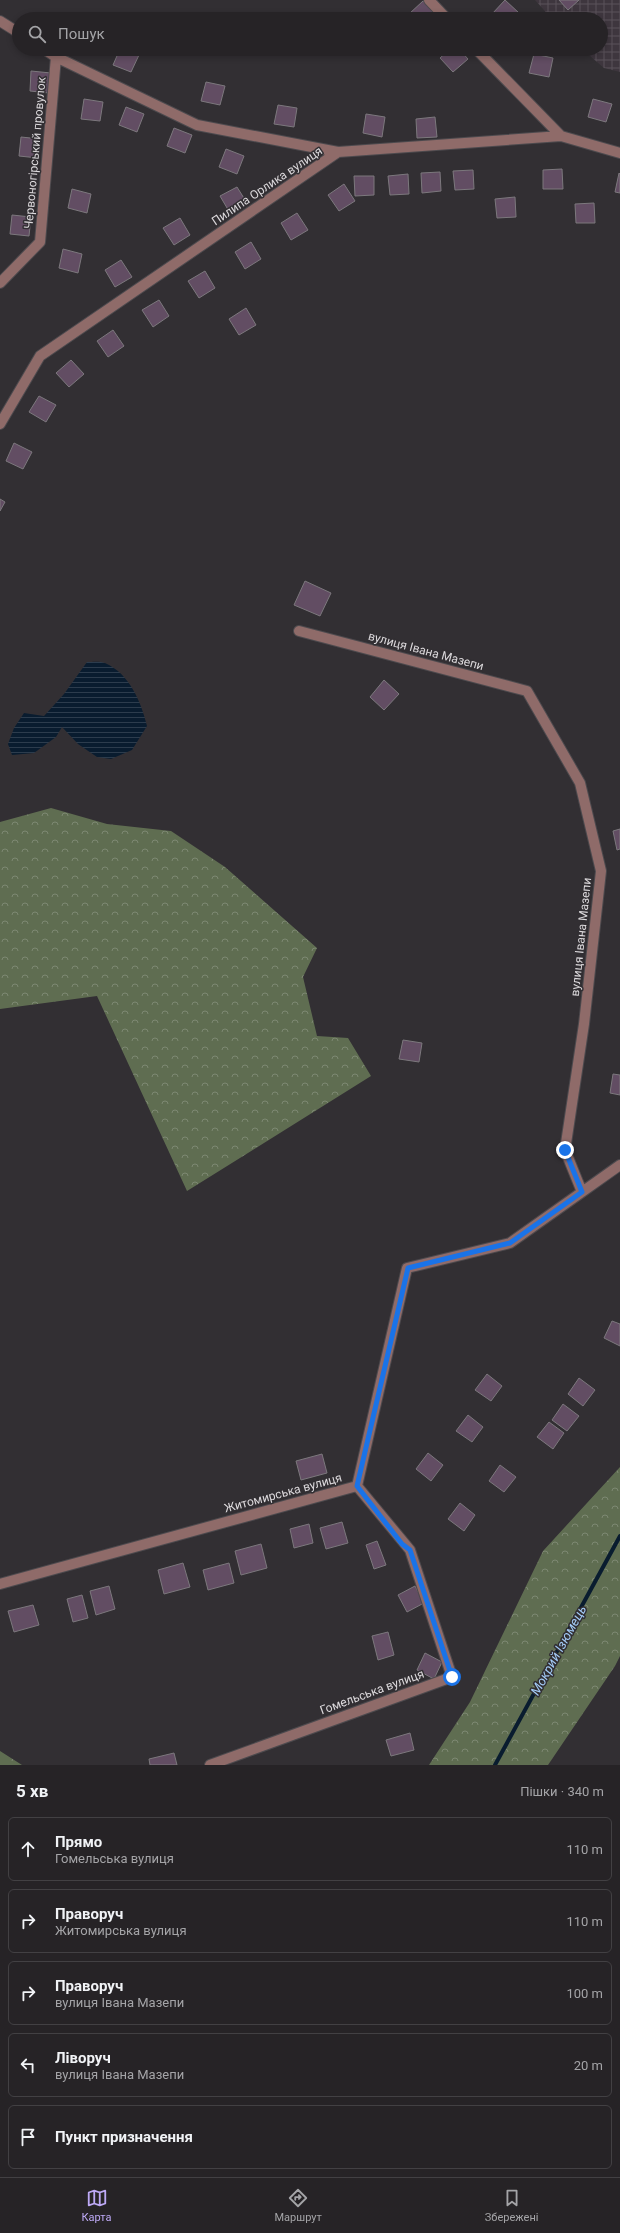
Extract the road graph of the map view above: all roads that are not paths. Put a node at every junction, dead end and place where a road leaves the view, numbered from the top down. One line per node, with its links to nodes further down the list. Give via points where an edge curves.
1 (428, 0): 2 (street)
2 (440, 12)
3 (0, 21): 4 (street)
4 (12, 29)
5 (483, 56): 7 (street)
6 (56, 57): 8 (street, via 197,125); 10 (street, Червоногірський провулок, via 40,242)
7 (561, 136): 8 (street, Пилипа Орлика вулиця); 9 (street, Пилипа Орлика вулиця)
8 (338, 152): 11 (street, Пилипа Орлика вулиця, via 40,356)
9 (620, 153)
10 (0, 283)
11 (0, 424)
12 (299, 631): 14 (street, вулиця Івана Мазепи, via 526,692 580,783 601,871 584,1024 565,1150)
13 (620, 1165): 14 (street)
14 (582, 1192): 15 (street, Житомирська вулиця, via 510,1243 408,1268)
15 (357, 1486): 16 (street, Житомирська вулиця); 17 (street, Гомельська вулиця, via 402,1544 410,1550 452,1677)
16 (0, 1584)
17 (210, 1765)

